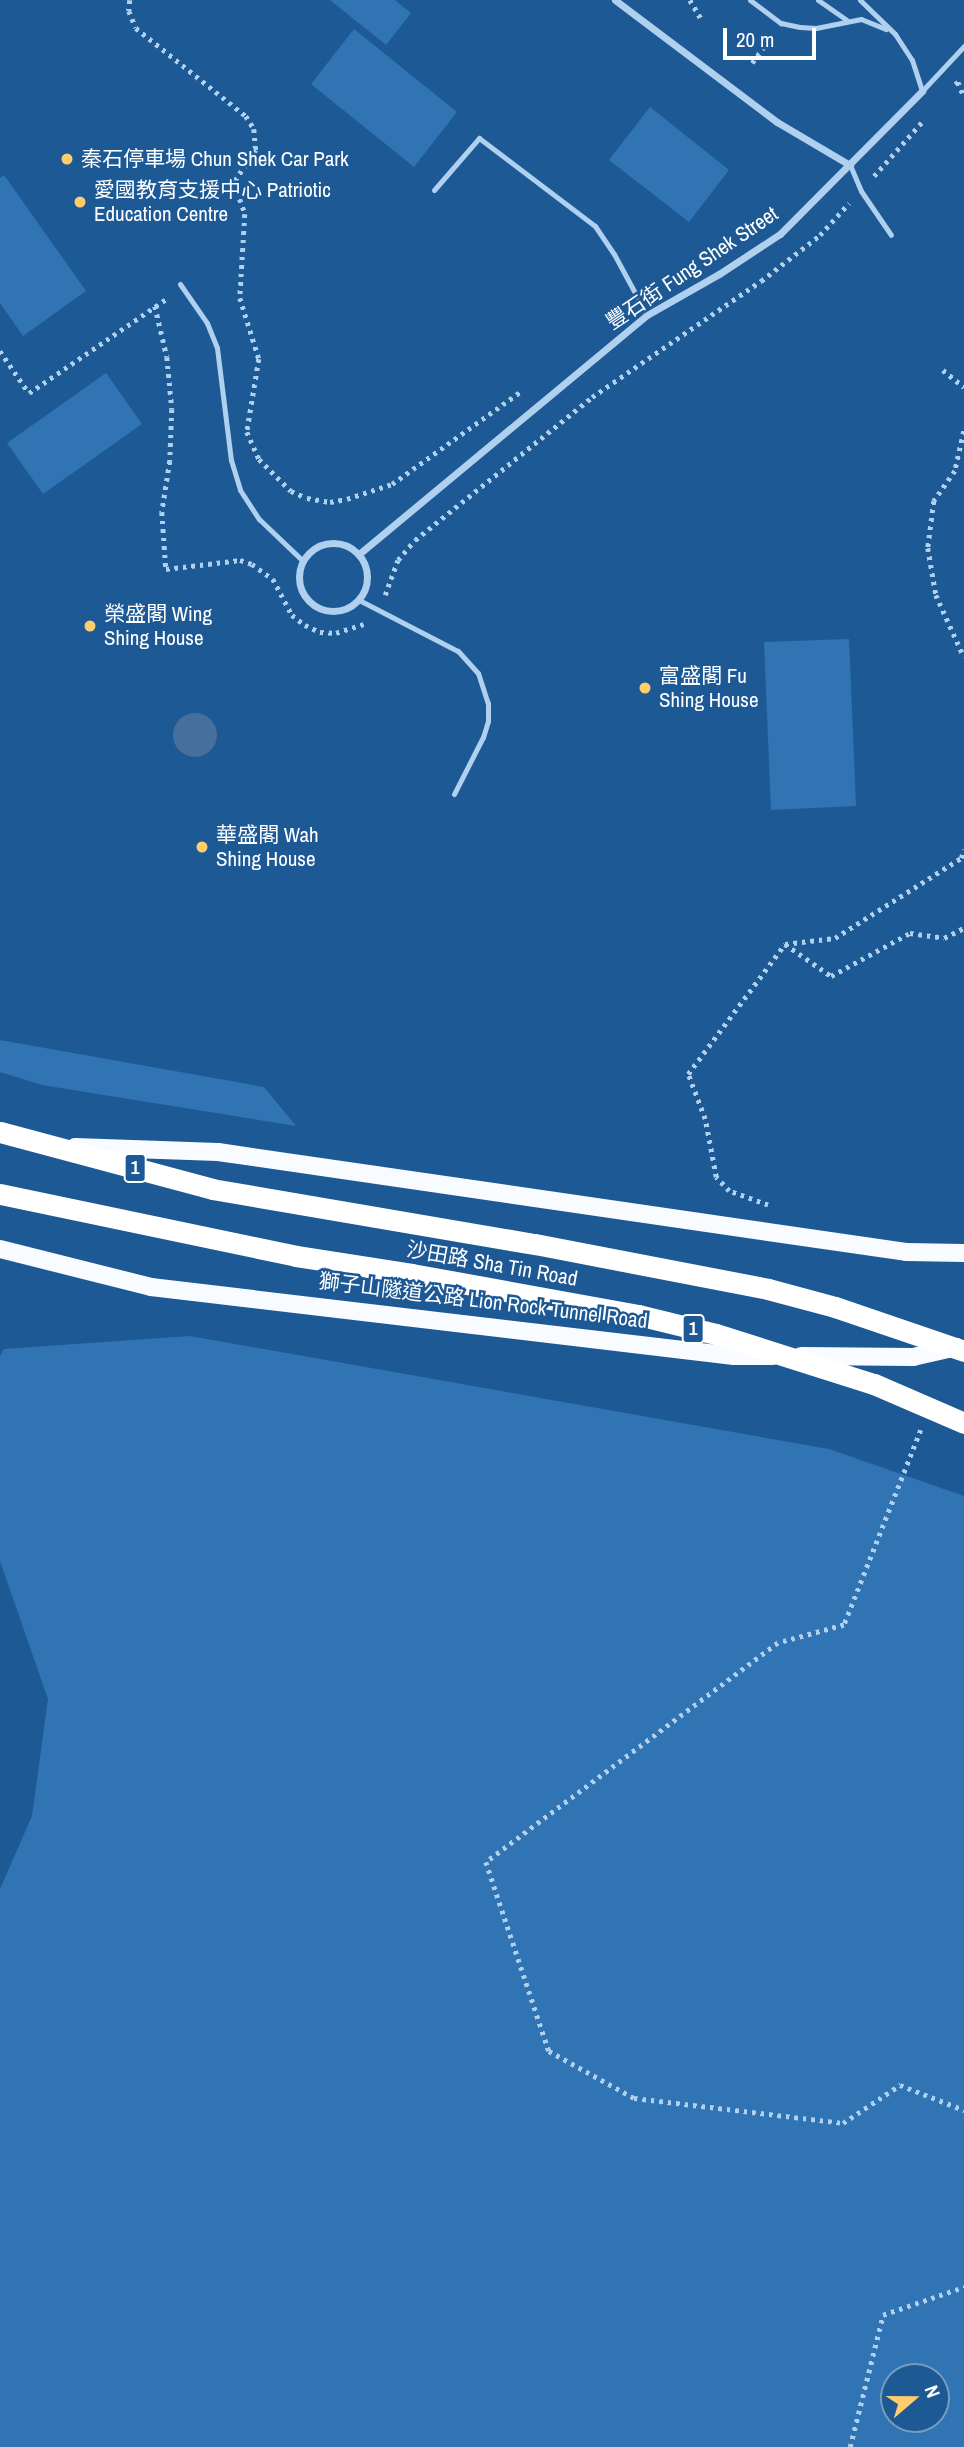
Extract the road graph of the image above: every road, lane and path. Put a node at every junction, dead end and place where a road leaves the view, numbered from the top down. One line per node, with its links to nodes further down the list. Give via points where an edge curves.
1 (131, 0): 29 (path, via 129,11 136,28 246,116 254,129 256,150 234,183 246,214 240,298 259,359 247,432 267,467 292,491 307,498 347,499 392,484)
2 (615, 0): 17 (street, via 777,122)
3 (690, 0): 7 (path)
4 (751, 0): 9 (lane)
5 (818, 0): 8 (lane)
6 (860, 0): 10 (lane)
7 (701, 18)
8 (847, 20): 9 (lane, via 816,28); 10 (lane, via 877,23)
9 (781, 23): 12 (path)
10 (895, 34): 13 (lane, via 912,60)
11 (964, 46): 13 (lane, 豐石街 Fung Shek Street)
12 (752, 63)
13 (922, 91): 17 (street, 豐石街 Fung Shek Street)
14 (949, 92): 15 (path, via 958,82)
15 (964, 97)
16 (931, 111): 19 (path)
17 (850, 165): 19 (lane); 24 (street, 豐石街 Fung Shek Street, via 780,234)
18 (434, 190): 22 (lane, via 479,138 595,226)
19 (861, 191): 20 (lane); 34 (path, via 820,235 771,274 592,397 415,540 398,560)
20 (891, 235)
21 (182, 286): 23 (path); 32 (lane, via 218,348 231,460 240,490 259,519)
22 (635, 291): 24 (lane); 25 (path)
23 (155, 306): 26 (path, via 29,393); 34 (path, via 167,357 172,409 162,512 166,569 240,560 252,564 272,579 292,615 320,632 352,630)
24 (647, 316): 31 (street, 豐石街 Fung Shek Street)
25 (599, 329)
26 (0, 351)
27 (943, 370): 28 (path)
28 (964, 387)
29 (526, 388)
30 (964, 431): 35 (path, via 955,471 934,501 928,548 936,595)
31 (359, 554): 32 (street, via 329,542 318,545); 33 (street, via 368,573)
32 (303, 561): 33 (street, via 299,582 309,602 340,611)
33 (359, 600): 34 (lane)
34 (378, 610): 36 (lane, via 458,651 485,687 488,721)
35 (964, 657)
36 (454, 794)
37 (964, 850): 39 (path, via 961,858 835,938)
38 (964, 928): 39 (path, via 944,939 910,933 831,976)
39 (785, 944): 43 (path, via 688,1074 705,1119 716,1177 729,1191)
40 (0, 1132): 41 (highway, 1)
41 (58, 1147): 45 (main road, via 218,1152 905,1252); 47 (highway, 沙田路 Sha Tin Road / 1, bridge, via 212,1189 768,1289 883,1322)
42 (0, 1194): 48 (highway, 沙田路 Sha Tin Road / 1, bridge, via 296,1256 613,1310 716,1334 874,1384)
43 (772, 1206)
44 (0, 1249): 46 (main road, 獅子山隧道公路 Lion Rock Tunnel Road, via 151,1287 734,1356 913,1357)
45 (964, 1253)
46 (964, 1346)
47 (964, 1352)
48 (964, 1423)
49 (922, 1427): 50 (path, via 844,1625 778,1643 486,1862 549,2051 634,2098 843,2123 900,2085)
50 (964, 2110)
51 (964, 2287): 52 (path, via 883,2315)
52 (850, 2447)

